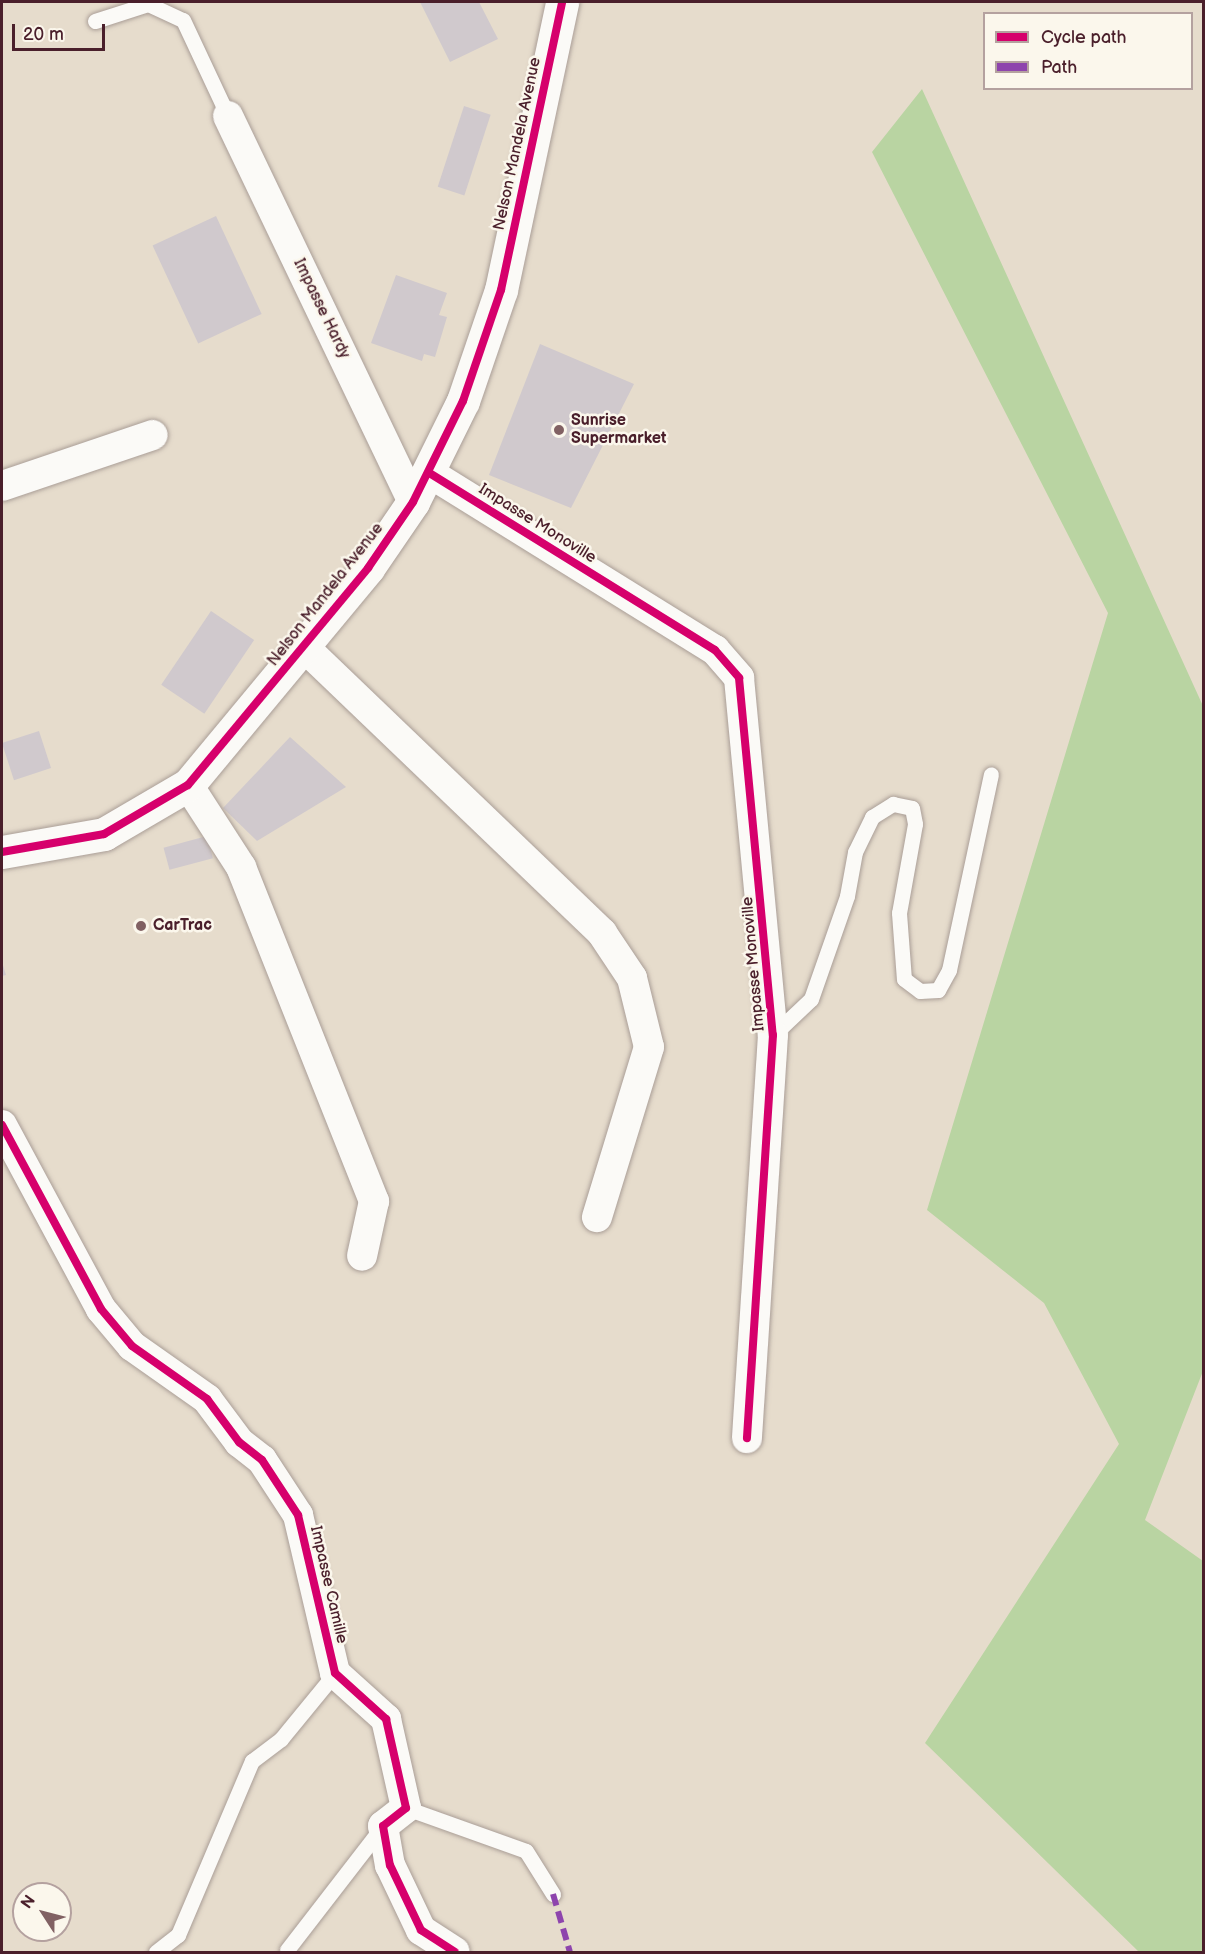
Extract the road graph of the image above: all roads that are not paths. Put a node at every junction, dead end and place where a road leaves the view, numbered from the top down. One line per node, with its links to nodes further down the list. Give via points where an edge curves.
1 (562, 2): 5 (street, Nelson Mandela Avenue, via 501,290)
2 (94, 21): 3 (lane, via 148,4 183,20)
3 (228, 116): 7 (street, Impasse Hardy)
4 (153, 435): 6 (street)
5 (431, 474): 7 (street, Nelson Mandela Avenue); 12 (street, Impasse Monoville, via 715,650 739,678)
6 (2, 486)
7 (413, 502): 8 (street, Nelson Mandela Avenue)
8 (304, 647): 10 (street, Nelson Mandela Avenue); 14 (street, via 602,933 632,978 649,1047)
9 (992, 774): 12 (lane, via 949,970 939,990 921,991 902,971 899,913 915,824 912,808 893,804 872,817 855,852 847,896 810,999)
10 (188, 785): 11 (street, Nelson Mandela Avenue, via 104,834); 15 (street, via 241,867 374,1201)
11 (2, 852)
12 (773, 1035): 16 (street, Impasse Monoville)
13 (2, 1125): 17 (street, Impasse Camille, via 101,1309 132,1346 207,1400 239,1442 262,1460 297,1515)
14 (597, 1217)
15 (362, 1256)
16 (747, 1438)
17 (335, 1673): 18 (street, via 386,1719); 21 (lane, via 281,1739 252,1761 178,1935)
18 (395, 1817): 19 (lane, via 526,1851); 20 (lane); 22 (street, via 390,1865 421,1930)
19 (553, 1894)
20 (287, 1950)
21 (156, 1953)
22 (455, 1953)

